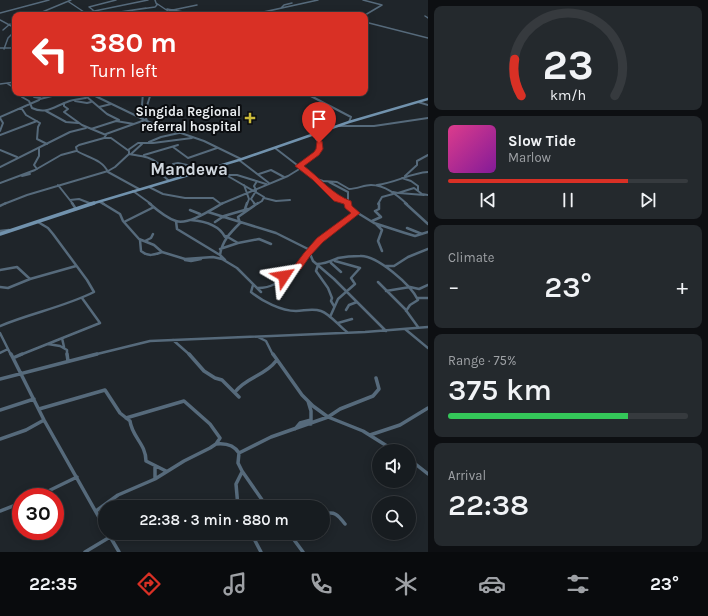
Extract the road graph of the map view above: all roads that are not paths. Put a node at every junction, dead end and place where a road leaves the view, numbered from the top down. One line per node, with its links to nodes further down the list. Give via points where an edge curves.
1 (49, 0): 27 (street)
2 (72, 0): 10 (street)
3 (116, 0): 14 (street); 18 (street, via 89,7)
4 (133, 0): 11 (street)
5 (148, 0): 8 (street)
6 (318, 0): 17 (street)
7 (363, 0): 28 (street, via 382,5)
8 (140, 1): 9 (street); 11 (street)
9 (151, 1): 12 (street)
10 (68, 2): 20 (street); 21 (street)
11 (137, 2): 14 (street)
12 (156, 2): 16 (street, via 157,6); 19 (street)
13 (292, 3): 17 (street)
14 (122, 4): 18 (street)
15 (197, 5): 19 (street)
16 (150, 8): 23 (street); 24 (street)
17 (280, 8): 26 (street)
18 (93, 11): 22 (street)
19 (169, 11): 25 (street)
20 (43, 12)
21 (83, 12)
22 (88, 12)
23 (104, 12)
24 (121, 12)
25 (175, 12)
26 (263, 12)
27 (0, 13)
28 (368, 13)
29 (424, 16): 30 (street)
30 (428, 18)
31 (0, 20): 33 (street)
32 (368, 23): 36 (street)
33 (10, 25): 34 (street)
34 (3, 30)
35 (12, 34): 38 (street)
36 (428, 38)
37 (0, 48): 38 (street)
38 (5, 48): 39 (street)
39 (12, 48)
40 (11, 83): 41 (street); 42 (street)
41 (1, 84): 42 (street)
42 (8, 84): 43 (street)
43 (12, 86)
44 (22, 96): 58 (street, via 30,101)
45 (35, 96): 53 (street)
46 (54, 96): 53 (street)
47 (96, 96): 59 (street)
48 (143, 96): 64 (street)
49 (151, 96): 64 (street)
50 (310, 96): 70 (street, via 351,116)
51 (86, 97): 54 (street); 55 (street)
52 (428, 99): 56 (main road)
53 (40, 100): 58 (street)
54 (73, 100): 55 (street); 57 (street)
55 (92, 102): 61 (street)
56 (418, 102): 60 (street); 70 (main road)
57 (64, 103): 63 (street); 71 (street, via 68,109 64,112)
58 (30, 104): 62 (street); 63 (street, via 38,111)
59 (111, 104): 61 (street); 69 (street)
60 (428, 105)
61 (99, 107): 67 (street)
62 (17, 109): 65 (street); 68 (street)
63 (45, 111): 71 (street, via 66,122)
64 (145, 113): 69 (street)
65 (0, 117): 77 (street, via 3,123)
66 (428, 118): 74 (street, via 374,126)
67 (119, 120): 72 (street); 73 (street)
68 (37, 121): 81 (street); 87 (street, via 40,123 38,139)
69 (146, 121): 72 (street); 78 (street)
70 (349, 122): 74 (main road)
71 (78, 123): 75 (street)
72 (134, 124): 80 (street)
73 (106, 125): 75 (street); 76 (street)
74 (336, 126): 79 (main road)
75 (90, 128): 76 (street); 87 (street, via 80,128)
76 (103, 130): 80 (street)
77 (0, 131)
78 (179, 133): 84 (street); 86 (street)
79 (316, 133): 92 (main road); 106 (street, via 319,134 316,139 320,149)
80 (106, 134): 83 (street)
81 (0, 135)
82 (97, 137): 85 (street)
83 (104, 138): 85 (street); 95 (street, via 111,138)
84 (196, 138): 86 (street); 91 (street)
85 (96, 140): 94 (street, via 83,144)
86 (148, 142): 95 (street, via 133,145); 96 (street)
87 (48, 144): 90 (street)
88 (178, 145): 89 (street)
89 (173, 147): 91 (street, via 188,158); 97 (street)
90 (39, 148): 99 (street); 104 (street)
91 (218, 148): 100 (street)
92 (274, 148): 100 (main road); 106 (street)
93 (0, 150): 99 (street)
94 (76, 150): 104 (street, via 60,155); 107 (street, via 98,161)
95 (128, 150): 96 (street)
96 (130, 154): 97 (street); 107 (street)
97 (143, 155): 117 (street, via 159,163 160,174)
98 (428, 155): 112 (street, via 417,161 417,166)
99 (18, 157): 102 (street)
100 (240, 159): 103 (main road); 110 (street)
101 (173, 164): 105 (street)
102 (0, 167)
103 (212, 168): 105 (main road); 111 (street)
104 (35, 169): 113 (street)
105 (205, 169): 117 (main road)
106 (300, 169): 114 (street); 116 (street)
107 (108, 171): 123 (street); 126 (street)
108 (428, 172): 112 (street)
109 (30, 174): 113 (street)
110 (259, 174): 114 (street, via 271,170); 122 (street)
111 (226, 175): 118 (street, via 237,175); 121 (street)
112 (405, 176): 115 (street)
113 (14, 178): 120 (street)
114 (284, 178): 122 (street)
115 (402, 178): 124 (street); 129 (street, via 417,185)
116 (316, 179): 119 (street); 141 (street, via 337,199)
117 (168, 180): 125 (main road)
118 (257, 181): 122 (street); 128 (street, via 254,186)
119 (327, 181): 124 (street, via 337,182 349,189); 141 (street, via 348,192)
120 (0, 183)
121 (244, 184): 128 (street); 130 (street)
122 (268, 184): 128 (street)
123 (58, 185): 137 (street); 145 (street)
124 (376, 186): 131 (street)
125 (149, 187): 126 (main road); 143 (street, via 163,194 185,198 213,198)
126 (139, 189): 127 (main road)
127 (133, 191): 140 (main road); 146 (street)
128 (256, 191): 130 (street); 134 (street); 135 (street)
129 (418, 191): 132 (street, via 412,188); 133 (street)
130 (248, 193): 136 (street); 143 (street)
131 (393, 193): 132 (street); 158 (street, via 382,197 379,209 375,211 381,217); 163 (street)
132 (398, 193): 133 (street)
133 (426, 195)
134 (252, 197): 136 (street); 144 (street)
135 (264, 198): 138 (street); 144 (street)
136 (249, 199): 150 (street)
137 (70, 200): 139 (street); 147 (street)
138 (290, 200)
139 (81, 201): 142 (street); 147 (street, via 77,203)
140 (100, 202): 142 (main road); 160 (street, via 120,214)
141 (348, 203): 152 (street, via 348,207)
142 (93, 204): 147 (main road)
143 (221, 204): 151 (street)
144 (255, 205): 148 (street)
145 (0, 206)
146 (154, 207): 157 (street); 160 (street)
147 (76, 208): 159 (main road)
148 (250, 209): 150 (street); 156 (street, via 238,216)
149 (190, 210): 153 (street)
150 (245, 210): 154 (street)
151 (208, 212): 153 (street); 154 (street)
152 (356, 213): 158 (street); 176 (street, via 332,230)
153 (201, 214): 155 (street)
154 (224, 216): 156 (street); 161 (street)
155 (191, 220): 157 (street); 169 (street, via 217,228)
156 (239, 220): 169 (street, via 240,223); 176 (street, via 276,233)
157 (176, 221): 179 (street, via 177,229)
158 (370, 221): 162 (street)
159 (38, 222): 166 (main road); 183 (street, via 51,231)
160 (124, 222): 171 (street)
161 (215, 222)
162 (376, 223): 168 (street, via 414,236); 177 (street, via 382,230 378,241)
163 (428, 224)
164 (407, 228): 168 (street)
165 (428, 229): 168 (street)
166 (0, 233)
167 (153, 234): 171 (street)
168 (423, 234)
169 (226, 237): 172 (street); 174 (street)
170 (140, 240): 178 (street, via 141,251 146,255)
171 (144, 241): 178 (street)
172 (238, 243): 173 (street, via 260,238); 174 (street)
173 (271, 244)
174 (220, 249): 179 (street)
175 (428, 249): 184 (street, via 394,266)
176 (310, 251): 182 (street, via 310,257); 193 (street, via 298,267 286,272 280,280 265,288)
177 (382, 251)
178 (162, 252): 180 (street, via 191,261 216,257)
179 (220, 255): 180 (street)
180 (226, 261): 189 (street)
181 (332, 262): 182 (street); 184 (street, via 344,257 361,256); 186 (street); 196 (street, via 343,262 360,268 351,278 355,284)
182 (318, 265): 196 (street); 201 (street, via 316,271 328,288)
183 (76, 266): 187 (street); 197 (street, via 93,290 92,294)
184 (383, 266): 192 (street, via 394,272)
185 (0, 270): 187 (street, via 18,268)
186 (341, 272)
187 (30, 279): 191 (street, via 8,288)
188 (378, 282): 194 (street)
189 (253, 284): 193 (street); 204 (street, via 253,294 277,307 291,311 317,309)
190 (428, 285): 192 (street, via 419,289)
191 (0, 287)
192 (410, 287): 194 (street); 198 (street)
193 (257, 288): 195 (street)
194 (386, 291): 203 (street)
195 (261, 292)
196 (347, 292): 200 (street); 201 (street)
197 (82, 298): 207 (street); 215 (street, via 100,324)
198 (418, 298): 199 (street); 203 (street)
199 (428, 298)
200 (358, 302): 202 (street, via 349,304); 211 (street)
201 (334, 306): 204 (street)
202 (346, 310)
203 (406, 311): 209 (street)
204 (330, 317): 206 (street)
205 (352, 318): 206 (street)
206 (338, 323): 212 (street)
207 (0, 326)
208 (428, 327): 209 (street)
209 (418, 328): 210 (street)
210 (405, 329): 211 (street); 219 (street)
211 (386, 331): 212 (street)
212 (346, 332): 214 (street)
213 (0, 334): 220 (street)
214 (256, 336): 216 (street); 224 (street, via 268,343)
215 (62, 338): 217 (street); 218 (street)
216 (172, 340): 223 (street, via 144,342); 228 (street, via 204,371 222,380)
217 (47, 344): 218 (street); 222 (street)
218 (64, 347): 223 (street, via 68,351)
219 (428, 348)
220 (8, 349): 221 (street); 222 (street)
221 (0, 353)
222 (13, 358): 225 (street)
223 (68, 361): 225 (street)
224 (276, 361): 228 (street, via 270,369 241,384); 231 (street)
225 (20, 375): 227 (street); 230 (street)
226 (376, 378): 235 (street, via 379,392)
227 (0, 379)
228 (235, 392): 229 (street)
229 (238, 397)
230 (34, 399): 233 (street); 234 (street)
231 (308, 401): 235 (street); 238 (street)
232 (428, 408): 239 (street, via 384,432)
233 (0, 410)
234 (39, 410): 236 (street, via 105,390); 237 (street)
235 (328, 417): 238 (street); 239 (street)
236 (126, 418): 241 (street, via 184,401 219,434 220,438); 245 (street, via 144,448 146,461)
237 (44, 420): 240 (street, via 26,430); 249 (street)
238 (311, 422): 243 (street)
239 (369, 435): 242 (street)
240 (0, 439)
241 (216, 444): 243 (street, via 224,443); 246 (street)
242 (384, 444)
243 (239, 453): 247 (street, via 238,462)
244 (416, 465): 248 (street)
245 (155, 466): 246 (street); 250 (street)
246 (166, 471): 250 (street)
247 (242, 471): 252 (street, via 236,484); 253 (street)
248 (428, 474)
249 (77, 477): 251 (street); 256 (street)
250 (155, 479): 256 (street, via 118,495)
251 (54, 488)
252 (237, 500)
253 (262, 500)
254 (12, 506): 255 (street)
255 (0, 511)
256 (96, 511): 258 (street)
257 (330, 512): 259 (street, via 334,512)
258 (98, 515)
259 (346, 524)
260 (102, 540): 265 (street)
261 (112, 540): 266 (street)
262 (255, 540): 267 (street)
263 (294, 540): 264 (street)
264 (301, 551)
265 (85, 552)
266 (118, 552)
267 (261, 552)

